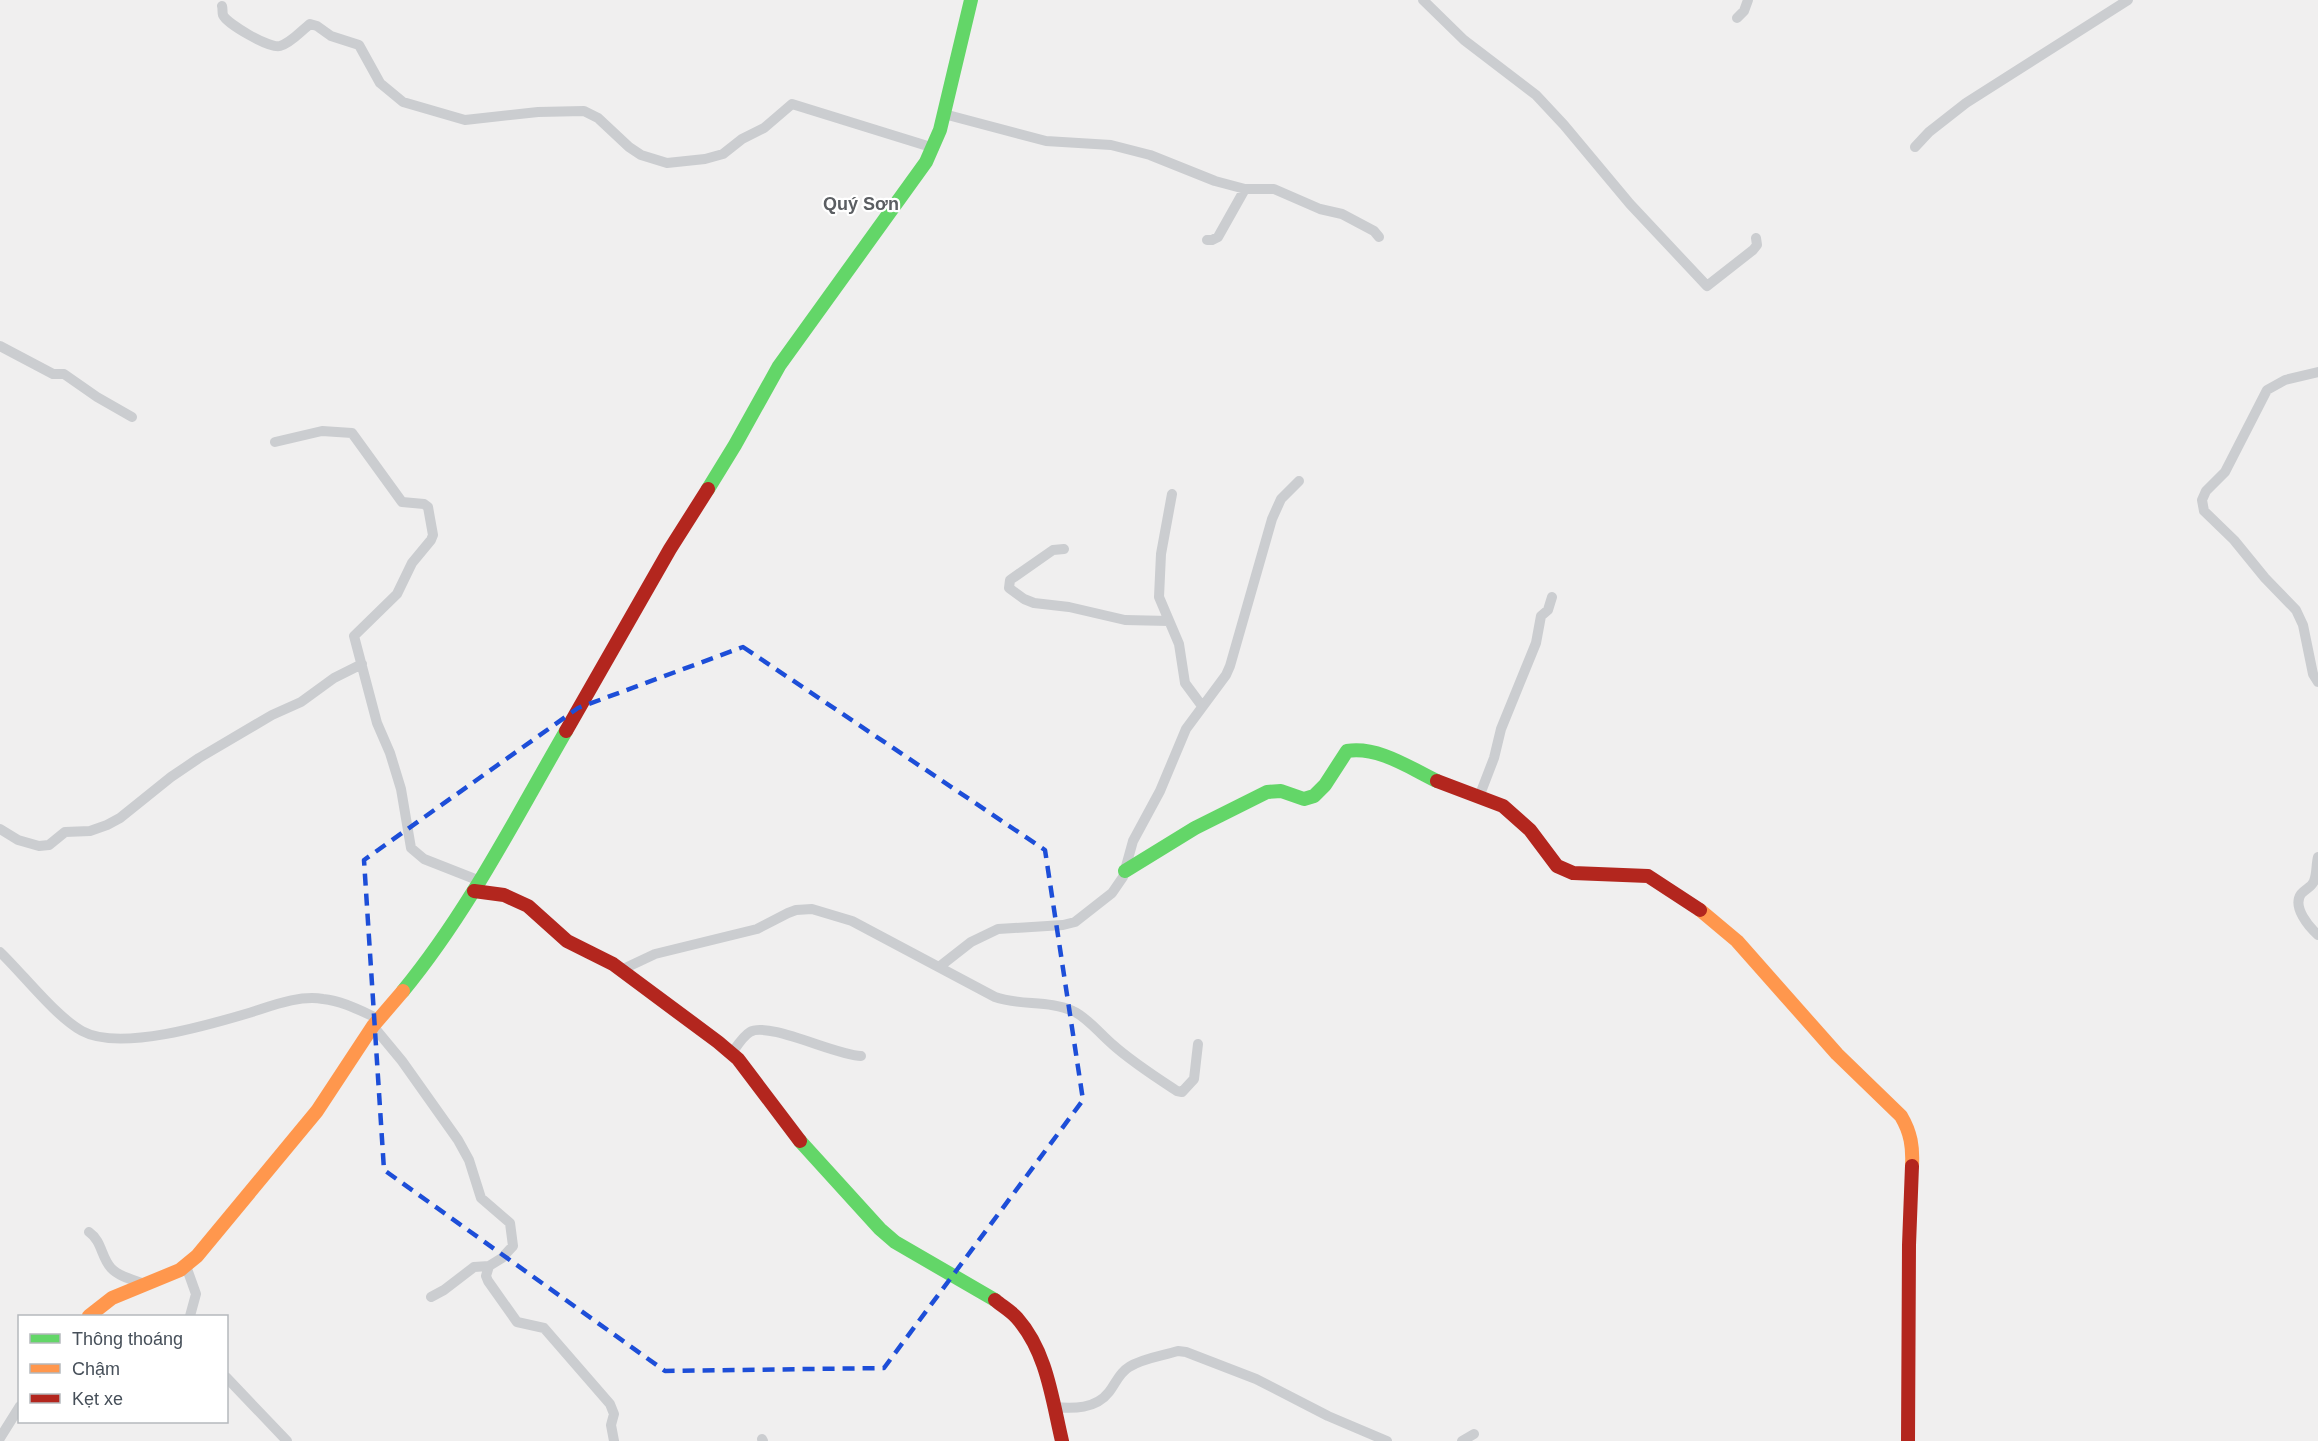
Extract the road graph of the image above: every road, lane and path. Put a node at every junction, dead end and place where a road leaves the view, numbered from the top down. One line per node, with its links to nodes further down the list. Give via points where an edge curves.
1 (971, 0): 7 (street)
2 (1423, 0): 12 (street, via 1464,40 1536,95 1707,286 1753,250)
3 (1748, 0): 6 (street)
4 (2128, 0): 8 (street, via 1966,103)
5 (222, 6): 9 (street, via 228,21 272,47 288,42 310,24 359,45 380,83 403,102 465,120 584,111 598,118 629,147 659,162 723,154 764,128 792,104)
6 (1737, 18)
7 (944, 114): 9 (street); 10 (street, via 1046,141 1111,145)
8 (1915, 147)
9 (934, 148): 30 (street, via 779,366)
10 (1245, 189): 11 (street, via 1274,189 1342,214); 13 (street, via 1218,237)
11 (1378, 237)
12 (1756, 238)
13 (1207, 240)
14 (0, 346): 16 (street, via 53,374 64,374)
15 (2318, 372): 24 (street, via 2285,380 2267,390 2225,472 2206,490 2202,500 2204,511 2296,610)
16 (132, 417)
17 (275, 442): 23 (street, via 322,431 352,433 402,502 428,507 431,540 412,563 397,594 354,636)
18 (1299, 481): 25 (street, via 1281,499 1272,519 1230,666)
19 (1172, 494): 22 (street, via 1161,554 1159,597)
20 (1064, 549): 22 (street, via 1053,550 1010,580 1009,588 1034,603 1125,620)
21 (1552, 597): 26 (street, via 1548,610 1541,616 1536,643)
22 (1169, 621): 25 (street, via 1179,644 1185,683)
23 (362, 664): 27 (street, via 200,758 107,825 90,831 65,832 49,845 39,846); 30 (street, via 377,723 401,789 411,848 424,859)
24 (2318, 682)
25 (1202, 706): 29 (street, via 1186,729 1160,792 1137,832)
26 (1479, 797): 29 (street, via 1375,752 1347,751 1314,796 1304,799 1281,791 1267,792 1195,828); 57 (street, via 1503,806 1518,818 1558,868 1573,873 1648,876 1714,921 1901,1116 1913,1148)
27 (0, 829)
28 (2318, 857): 31 (street, via 2315,881 2298,900 2309,926)
29 (1125, 871): 33 (street, via 1113,892 1081,919 1063,925 989,932)
30 (477, 886): 34 (street, via 520,901 567,940); 35 (street, via 419,971)
31 (2318, 935)
32 (0, 952): 35 (street, via 67,1021 100,1038 149,1036 284,1003 322,998 347,1004)
33 (939, 967): 34 (street, via 852,921 812,909 796,910 757,929 655,954); 36 (street, via 1001,1000 1076,1012 1121,1052 1177,1091 1182,1092 1194,1079)
34 (621, 970): 37 (street)
35 (376, 1023): 40 (street, via 317,1111); 41 (street, via 458,1140 481,1198 510,1223 513,1246)
36 (1198, 1044)
37 (732, 1053): 38 (street, via 747,1034 759,1029); 47 (street, via 805,1147 880,1229 986,1294 1025,1326 1035,1343)
38 (861, 1056)
39 (89, 1232): 42 (street, via 98,1240 111,1269)
40 (186, 1266): 42 (street); 45 (street, via 196,1294)
41 (489, 1266): 43 (street, via 474,1266); 53 (street, via 488,1281 517,1322 544,1328 610,1404 614,1413)
42 (145, 1284): 44 (street, via 111,1298)
43 (431, 1297)
44 (91, 1315)
45 (191, 1315)
46 (228, 1379): 52 (street)
47 (1054, 1407): 54 (street); 55 (street, via 1093,1404 1104,1398 1127,1368 1178,1351 1256,1379)
48 (18, 1408): 49 (street)
49 (5, 1420): 51 (street)
50 (1474, 1434): 56 (street)
51 (0, 1438)
52 (287, 1441)
53 (614, 1441)
54 (1062, 1441)
55 (1387, 1441)
56 (1462, 1441)
57 (1908, 1441)

